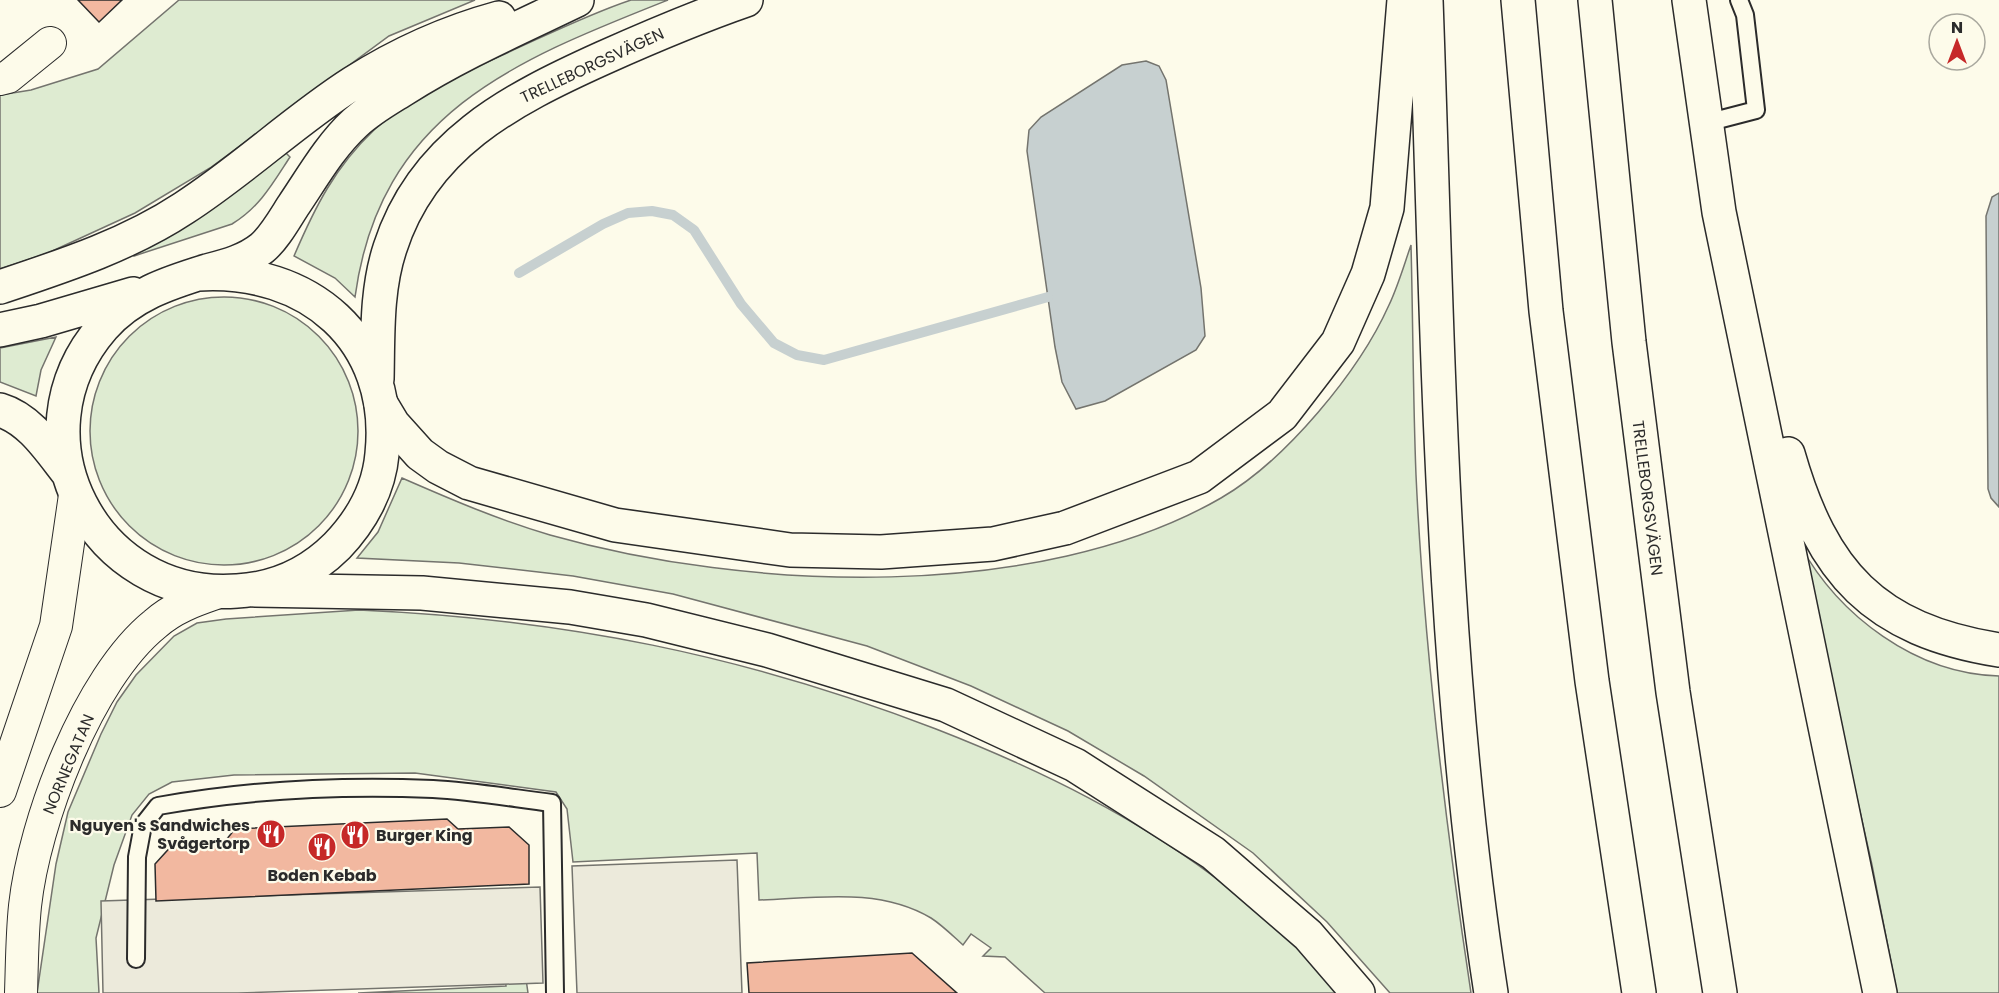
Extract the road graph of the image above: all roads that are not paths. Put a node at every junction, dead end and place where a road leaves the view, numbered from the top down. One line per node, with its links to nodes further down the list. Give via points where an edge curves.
1 (567, 0): 15 (main road, via 485,22 392,61 343,90 183,209 126,240)
2 (578, 0): 14 (main road, via 428,74 357,121 336,144 265,246 241,261)
3 (746, 0): 18 (main road, TRELLEBORGSVÄGEN, via 552,81 480,124 446,153 414,195 390,249 381,286)
4 (1404, 0): 18 (main road, via 1387,208 1368,274 1338,342 1282,415 1199,477 1065,528 993,544 881,552 790,550 615,525 469,483 420,454 393,424)
5 (1426, 0): 29 (main road, via 1447,577 1462,769)
6 (1518, 0): 30 (main road, via 1548,323 1592,681)
7 (1595, 0): 31 (main road, TRELLEBORGSVÄGEN, via 1629,342 1673,692)
8 (1689, 0): 12 (main road)
9 (1738, 0): 12 (lane, via 1745,15 1756,110)
10 (50, 43): 11 (street, via 8,77)
11 (0, 78)
12 (1706, 123): 13 (main road)
13 (1719, 212): 23 (main road, via 1798,488 1831,556 1852,582 1897,619 1949,639); 32 (main road)
14 (198, 274): 16 (main road); 18 (main road, via 248,274 296,290 318,303 354,339)
15 (0, 287)
16 (155, 288): 17 (main road); 20 (main road, via 128,304 104,326 77,370 64,410 63,442)
17 (0, 330)
18 (379, 394): 21 (main road, via 384,431 378,477 364,511 329,554 307,570)
19 (0, 410): 20 (main road, via 13,414 36,435)
20 (71, 484): 22 (main road, via 89,522 131,564 186,589); 24 (street, via 64,589 56,626)
21 (255, 590): 22 (main road); 28 (main road, via 422,593 570,607 646,620 767,650 946,705 1075,765 1213,853 1308,935)
22 (216, 593): 26 (street, NORNEGATAN, via 184,604 154,624 124,655 98,695 55,789 36,848 25,906)
23 (1999, 650)
24 (0, 791)
25 (136, 959): 27 (lane, via 137,857 143,825 158,806 352,787 435,789 552,803)
26 (21, 993)
27 (555, 993)
28 (1358, 993)
29 (1491, 993)
30 (1639, 993)
31 (1720, 993)
32 (1880, 993)

